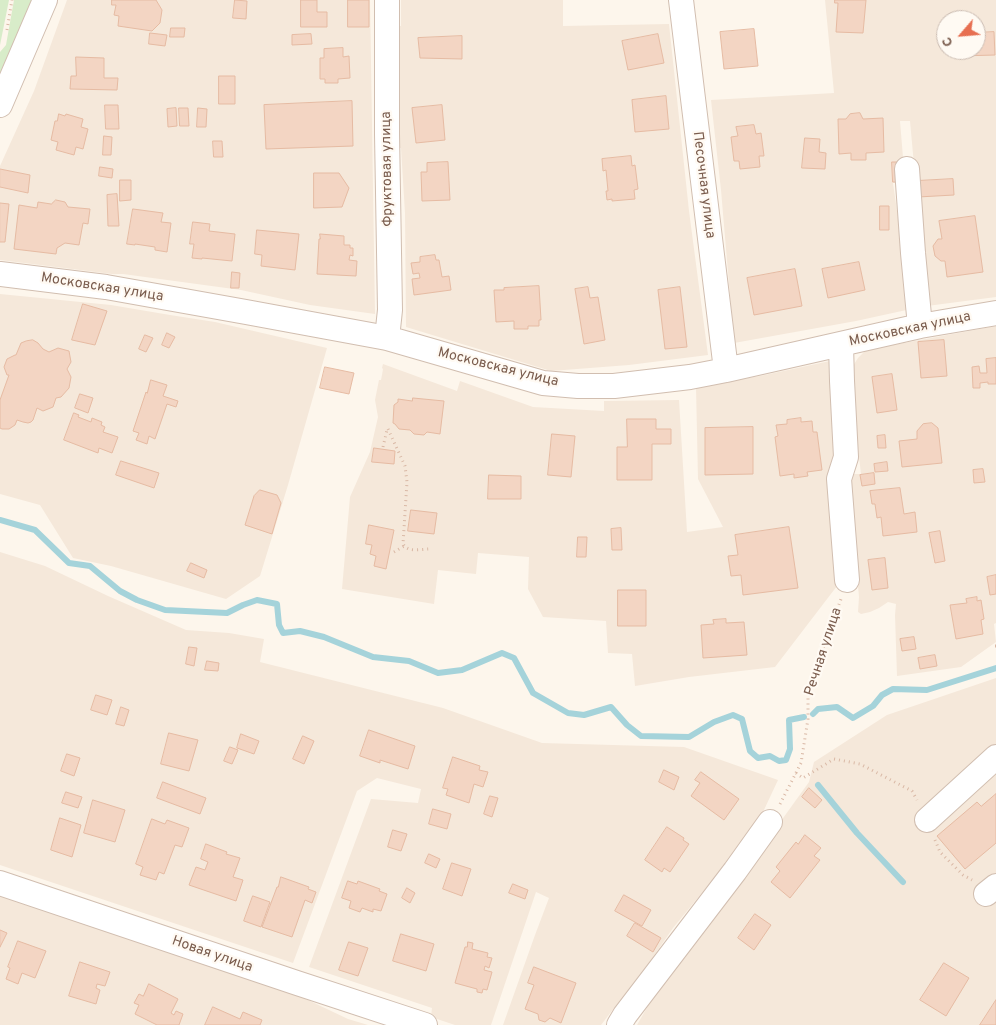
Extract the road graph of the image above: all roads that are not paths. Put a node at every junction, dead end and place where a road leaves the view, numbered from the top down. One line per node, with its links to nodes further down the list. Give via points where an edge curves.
1 (45, 0): 4 (street)
2 (387, 0): 9 (street, Фруктовая улица, via 390,310)
3 (681, 0): 11 (street, Песочная улица)
4 (0, 105)
5 (907, 169): 8 (street)
6 (0, 274): 9 (street, Московская улица, via 106,287)
7 (996, 313): 8 (street, Московская улица)
8 (920, 326): 10 (street, Московская улица)
9 (387, 338): 11 (street, Московская улица, via 543,383 560,385 648,383)
10 (842, 344): 11 (street, Московская улица); 12 (street, via 846,457 839,479)
11 (726, 370)
12 (848, 580)
13 (996, 757): 14 (street)
14 (927, 820)
15 (770, 822): 18 (street)
16 (0, 883): 17 (street, Новая улица)
17 (425, 1025)
18 (619, 1025)

